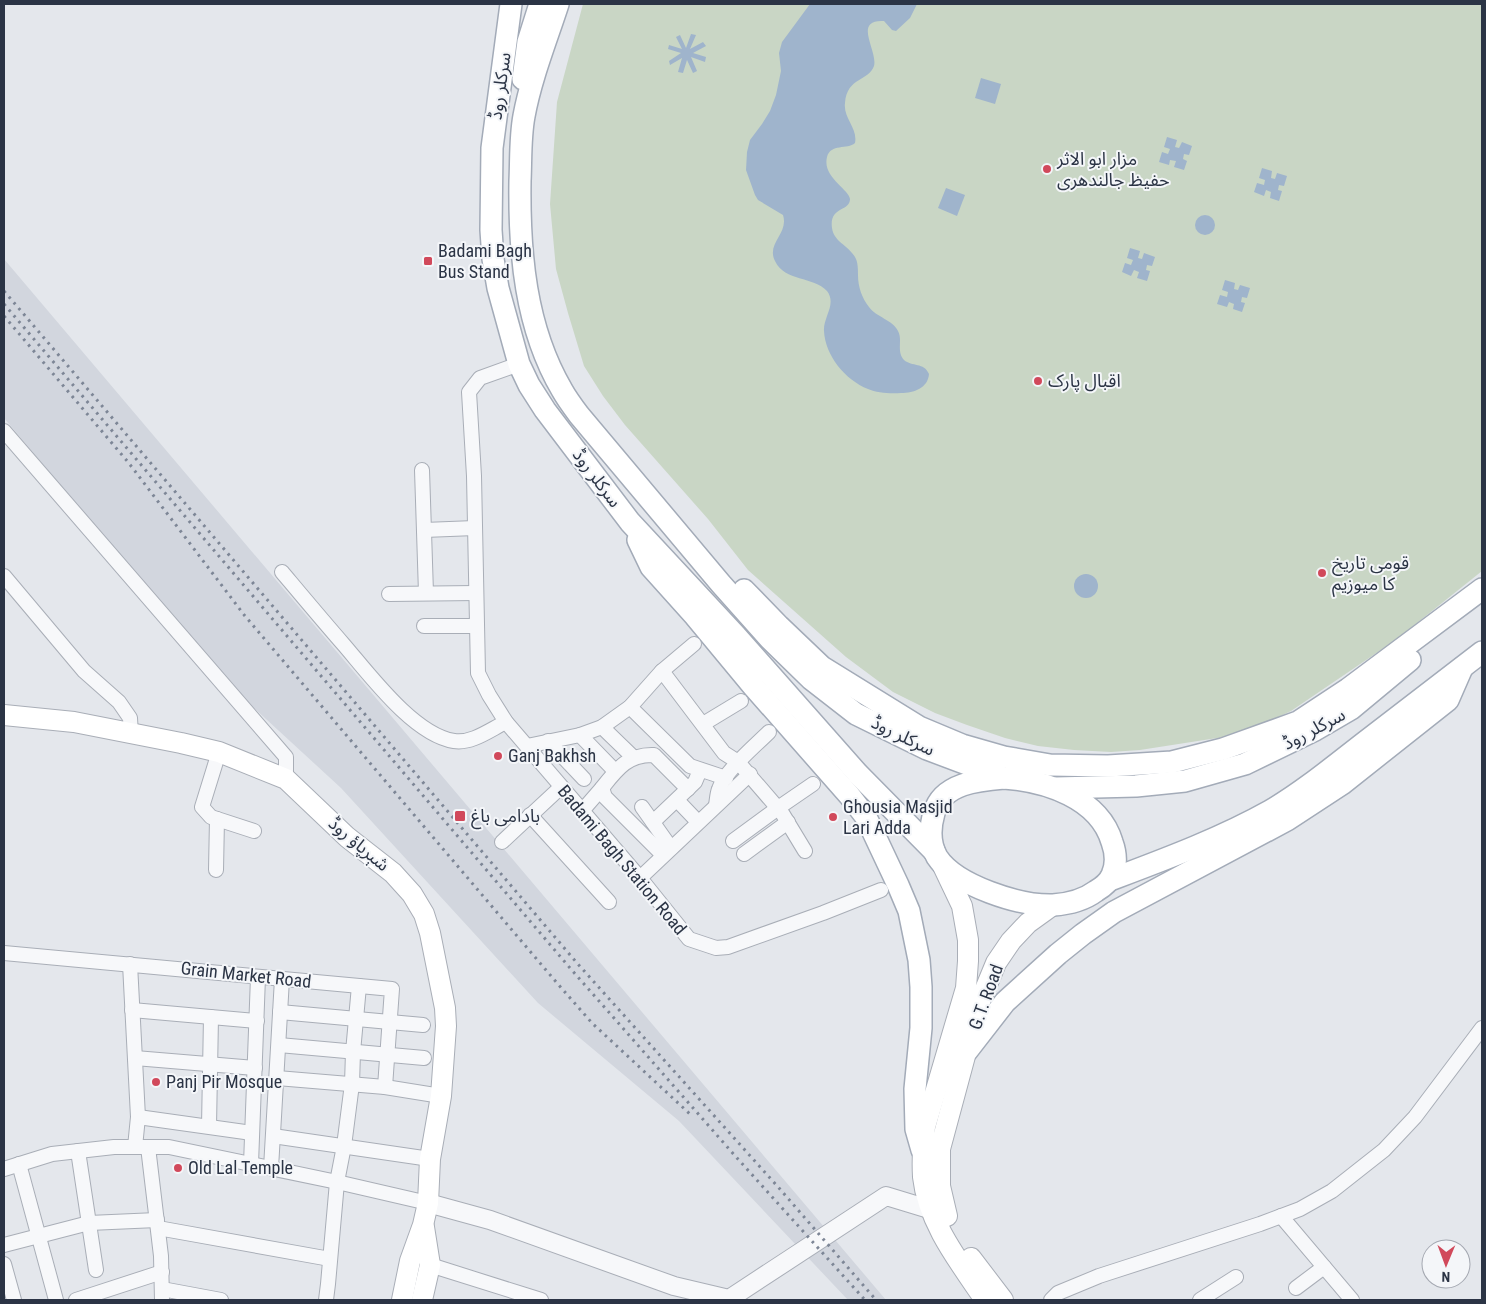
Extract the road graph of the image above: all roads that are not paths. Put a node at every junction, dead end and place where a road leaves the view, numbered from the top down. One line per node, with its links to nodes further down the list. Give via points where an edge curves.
1 (511, 4): 5 (main road, سرکلر روڈ, via 492,148 491,230 498,288)
2 (540, 4): 4 (main road, via 523,76)
3 (558, 4): 4 (main road, سرکلر روڈ)
4 (523, 119): 11 (main road, سرکلر روڈ, via 522,265 534,325 545,355 579,415)
5 (519, 364): 8 (main road, سرکلر روڈ, via 546,410); 9 (street, Badami Bagh Station Road, via 480,378 469,392)
6 (4, 431): 44 (street, via 286,757)
7 (422, 470): 10 (street)
8 (630, 522): 67 (main road, سرکلر روڈ, via 858,774); 105 (main road, via 651,567 866,817 898,885 909,911 919,960 921,1028 915,1089 916,1129)
9 (475, 528): 10 (street); 16 (street, Badami Bagh Station Road)
10 (424, 530): 15 (street)
11 (683, 540): 14 (main road, via 711,553 822,667 891,711 962,745 1050,765 1172,762 1230,747 1298,722); 43 (main road, سرکلر روڈ, via 770,639 811,679 856,714 926,749)
12 (282, 572): 28 (street, via 392,702 417,723 442,738 455,741 468,740)
13 (4, 576): 32 (street, via 84,670 119,702 130,718)
14 (1482, 590)
15 (426, 593): 16 (street); 17 (street)
16 (476, 593): 20 (street, Badami Bagh Station Road)
17 (389, 594)
18 (1482, 602): 49 (main road, سرکلر روڈ, via 1351,709 1245,764 1185,781)
19 (424, 626): 20 (street)
20 (477, 626): 28 (street, Badami Bagh Station Road, via 478,673)
21 (694, 644): 24 (street)
22 (1482, 652): 23 (main road, سرکلر روڈ)
23 (1462, 668): 70 (main road, سرکلر روڈ, via 1336,765 1270,810); 88 (main road, via 1448,700 1342,784 1287,820 1114,912 1083,934 1005,1002)
24 (662, 671): 26 (street); 29 (street)
25 (741, 701): 29 (street)
26 (630, 707): 30 (street); 39 (street, via 690,766)
27 (4, 715): 32 (main road, شېرپاؤ روڈ, via 74,722)
28 (506, 722): 35 (street, Badami Bagh Station Road)
29 (703, 724): 38 (street, via 724,753)
30 (602, 727): 33 (street); 37 (street)
31 (769, 732): 38 (street)
32 (131, 734): 36 (main road, شېرپاؤ روڈ)
33 (580, 735): 34 (street); 40 (street)
34 (548, 742): 35 (street); 45 (street)
35 (527, 746): 47 (street, Badami Bagh Station Road)
36 (219, 752): 44 (main road, شېرپاؤ روڈ); 57 (street, via 202,807 211,817)
37 (634, 757): 40 (street); 50 (street, via 654,755)
38 (738, 762): 41 (street); 42 (street)
39 (700, 770): 42 (street); 50 (street)
40 (615, 771): 48 (street)
41 (750, 774): 52 (street); 54 (street)
42 (726, 778): 52 (street, via 719,789)
43 (1004, 778): 49 (main road); 67 (main road, via 970,783 942,797 931,826)
44 (286, 779): 98 (main road, شېرپاؤ روڈ, via 347,837 393,872 424,914 445,1008)
45 (584, 779)
46 (813, 784): 54 (street)
47 (561, 787): 55 (street, Badami Bagh Station Road); 56 (street)
48 (602, 788): 55 (street); 65 (street, via 605,796)
49 (1054, 788): 70 (main road, via 1083,803 1108,830 1115,850)
50 (688, 789): 51 (street)
51 (677, 800): 58 (street); 59 (street)
52 (716, 805): 59 (street)
53 (642, 807): 58 (street)
54 (778, 808): 60 (street); 62 (street)
55 (582, 811): 69 (street, Badami Bagh Station Road)
56 (530, 815): 63 (street); 72 (street)
57 (218, 819): 61 (street); 68 (street)
58 (653, 822): 65 (street)
59 (698, 822): 65 (street)
60 (788, 822): 64 (street); 66 (street)
61 (254, 831)
62 (733, 841)
63 (502, 842)
64 (806, 851)
65 (667, 852): 69 (street)
66 (744, 854)
67 (938, 857): 73 (main road, via 956,875 991,892 1020,901); 105 (main road, via 962,906 968,961 966,988 925,1127)
68 (216, 870)
69 (640, 878): 71 (street, Badami Bagh Station Road, via 689,939 716,948 759,936)
70 (1110, 880): 73 (main road, via 1082,899)
71 (881, 890)
72 (609, 902)
73 (1053, 905): 88 (main road, G.T. Road, via 1028,923 996,963 979,1004)
74 (4, 953): 75 (street, Grain Market Road)
75 (130, 964): 76 (street, Grain Market Road); 79 (street)
76 (258, 977): 77 (street, Grain Market Road); 83 (street)
77 (282, 979): 78 (street, Grain Market Road); 80 (street)
78 (358, 986): 82 (street); 84 (street, Grain Market Road, via 392,989)
79 (132, 1010): 81 (street); 91 (street)
80 (280, 1012): 82 (street); 87 (street)
81 (211, 1017): 83 (street); 93 (street)
82 (356, 1019): 84 (street); 89 (street)
83 (257, 1021): 94 (street)
84 (390, 1023): 85 (street); 90 (street, Grain Market Road)
85 (423, 1025)
86 (1482, 1028): 115 (street, via 1415,1117 1384,1150 1332,1191)
87 (279, 1045): 89 (street); 95 (street)
88 (967, 1051): 140 (main road, G.T. Road, via 940,1149 940,1186 949,1224)
89 (352, 1052): 90 (street); 96 (street)
90 (387, 1055): 92 (street); 97 (street, Grain Market Road)
91 (135, 1058): 93 (street); 99 (street)
92 (424, 1058)
93 (210, 1064): 94 (street); 100 (street)
94 (255, 1068): 101 (street)
95 (277, 1078): 96 (street); 102 (street)
96 (352, 1084): 97 (street); 103 (street)
97 (385, 1087): 98 (street)
98 (441, 1096): 107 (main road, شېرپاؤ روڈ)
99 (138, 1117): 100 (street); 104 (street)
100 (208, 1126): 101 (street)
101 (252, 1133): 109 (street)
102 (273, 1136): 103 (street); 110 (street)
103 (344, 1146): 107 (street); 112 (street)
104 (141, 1147): 106 (street); 109 (street, via 169,1147); 117 (street)
105 (922, 1150): 114 (main road, via 924,1179)
106 (78, 1151): 108 (street, via 52,1154); 116 (street)
107 (430, 1159): 113 (main road, شېرپاؤ روڈ)
108 (19, 1164): 111 (street); 119 (street)
109 (251, 1164): 110 (street)
110 (271, 1168): 112 (street)
111 (4, 1169)
112 (336, 1182): 113 (street); 121 (street)
113 (428, 1203): 118 (main road, شېرپاؤ روڈ); 138 (street, via 490,1220 674,1286)
114 (932, 1210): 138 (street, via 886,1196); 139 (main road, via 950,1250)
115 (1281, 1216): 124 (street); 141 (street, via 1099,1276 1058,1293)
116 (89, 1223): 117 (street); 119 (street); 125 (street)
117 (157, 1224): 121 (street); 126 (street)
118 (423, 1225): 123 (main road); 136 (main road, شېرپاؤ روڈ, via 410,1262)
119 (39, 1236): 120 (street); 132 (street)
120 (4, 1245)
121 (330, 1260): 135 (street)
122 (4, 1264): 131 (street)
123 (430, 1265): 130 (main road); 137 (street)
124 (1324, 1267): 128 (street); 143 (street)
125 (96, 1270)
126 (162, 1272): 129 (street); 133 (street)
127 (1236, 1277): 142 (street)
128 (1296, 1288)
129 (162, 1295): 134 (street)
130 (424, 1297)
131 (14, 1300)
132 (56, 1300)
133 (76, 1300)
134 (221, 1300)
135 (326, 1300)
136 (402, 1300)
137 (542, 1300)
138 (728, 1300)
139 (985, 1300)
140 (1003, 1300)
141 (1051, 1300)
142 (1200, 1300)
143 (1352, 1300)

